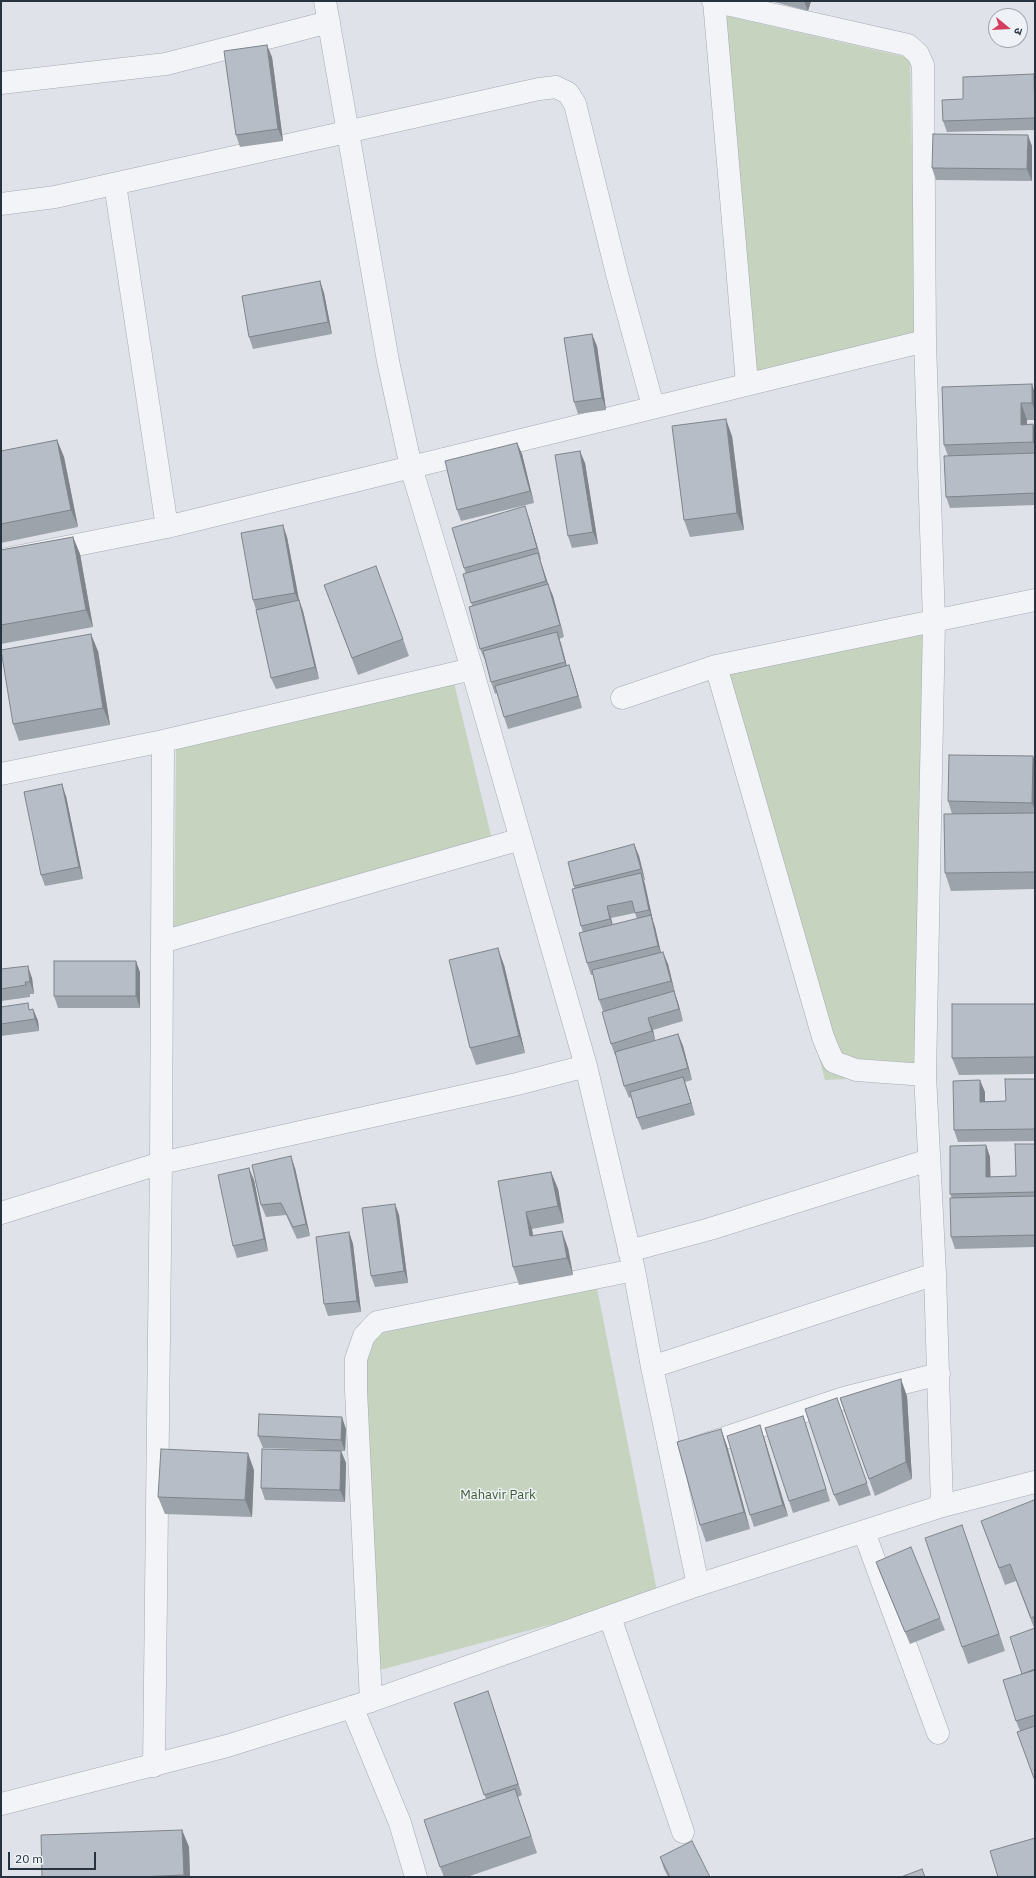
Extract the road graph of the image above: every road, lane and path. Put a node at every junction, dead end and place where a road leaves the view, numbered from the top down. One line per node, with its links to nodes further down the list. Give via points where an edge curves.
1 (325, 1): 3 (street)
2 (714, 1): 8 (street, via 908,45 918,54 923,65 924,82); 9 (street)
3 (329, 22): 4 (street, via 166,64); 5 (street)
4 (1, 83)
5 (349, 131): 6 (street); 10 (street, via 539,89 556,87 568,93 575,104 616,274); 11 (street, via 388,361)
6 (115, 184): 7 (street, via 55,197); 12 (street)
7 (1, 204)
8 (925, 340): 9 (street); 15 (street)
9 (747, 383): 10 (street)
10 (652, 406): 11 (street)
11 (411, 467): 12 (street); 17 (street)
12 (167, 527): 13 (street)
13 (1, 560)
14 (1035, 600): 15 (street)
15 (934, 622): 16 (street); 24 (street)
16 (716, 666): 18 (street); 24 (street, via 821,1030 834,1062 856,1070)
17 (472, 669): 19 (street); 21 (street)
18 (622, 698)
19 (163, 741): 20 (street); 22 (street)
20 (1, 774)
21 (521, 839): 22 (street); 23 (street)
22 (162, 942): 26 (street)
23 (586, 1066): 26 (street, via 517,1084); 28 (street)
24 (925, 1075): 25 (street)
25 (929, 1160): 28 (street, via 710,1229); 29 (street)
26 (161, 1163): 27 (street); 40 (street)
27 (1, 1213)
28 (632, 1261): 30 (street); 38 (street, via 377,1322 364,1336 356,1359)
29 (935, 1274): 30 (street); 31 (street)
30 (652, 1367): 32 (street)
31 (939, 1374): 32 (street, via 844,1398); 34 (street)
32 (671, 1456): 36 (street)
33 (1035, 1482): 34 (street)
34 (942, 1506): 35 (street)
35 (864, 1532): 36 (street); 39 (street)
36 (698, 1585): 37 (street)
37 (610, 1617): 38 (street); 42 (street)
38 (361, 1704): 40 (street); 43 (street)
39 (938, 1733)
40 (154, 1766): 41 (street)
41 (1, 1804)
42 (683, 1832)
43 (416, 1877)

